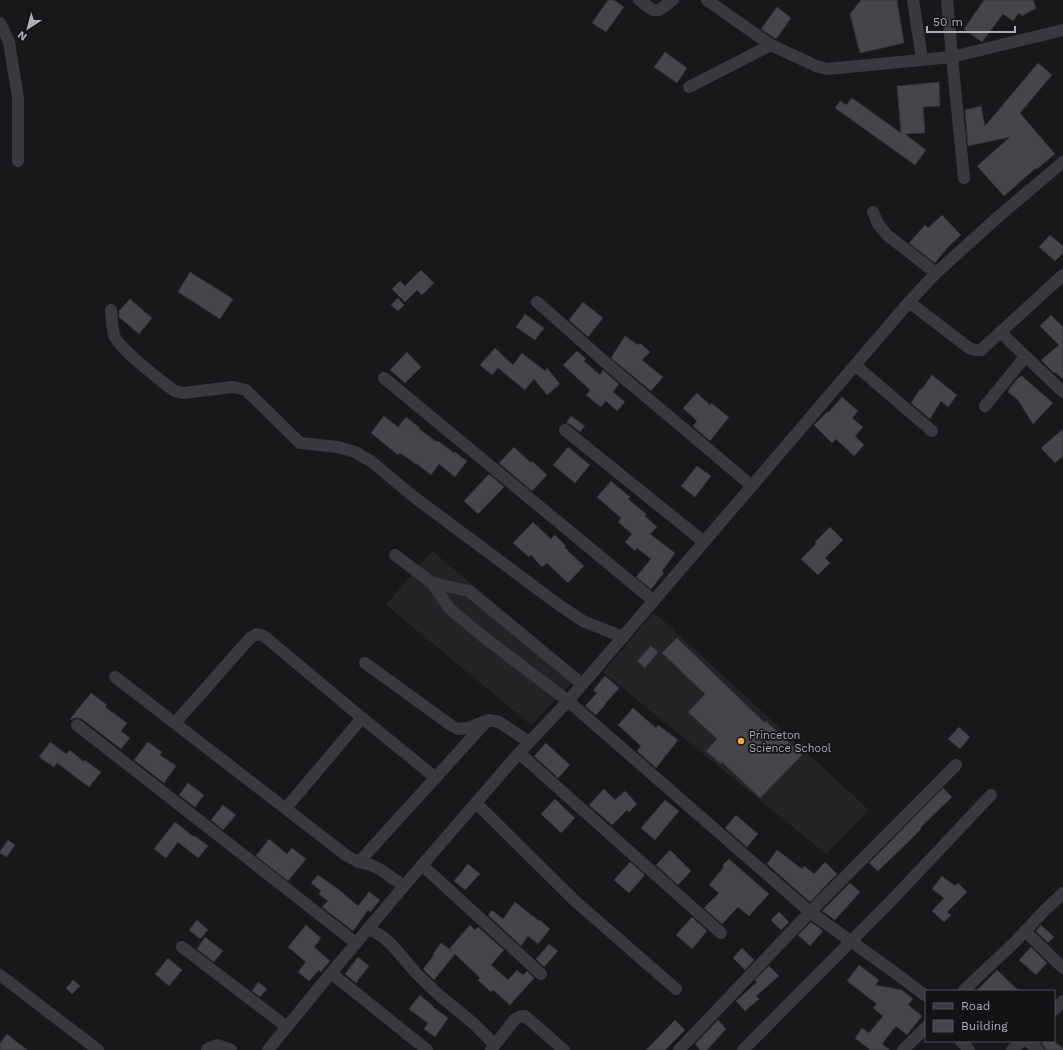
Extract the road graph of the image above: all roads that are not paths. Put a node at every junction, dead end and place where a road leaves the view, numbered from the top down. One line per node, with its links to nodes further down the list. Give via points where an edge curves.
1 (639, 0): 2 (street, via 656,11)
2 (673, 0)
3 (707, 0): 8 (street)
4 (913, 0): 10 (street)
5 (947, 0): 9 (street)
6 (0, 23): 12 (street, via 8,42 18,98)
7 (1063, 30): 9 (street)
8 (771, 45): 10 (street, via 827,69); 11 (street)
9 (952, 56): 10 (street); 14 (street)
10 (922, 59)
11 (689, 88)
12 (18, 161)
13 (1063, 162): 16 (street)
14 (964, 178)
15 (874, 212): 16 (street, via 878,224 887,235)
16 (936, 273): 19 (street)
17 (1063, 275): 21 (street)
18 (537, 302): 29 (street)
19 (909, 302): 21 (street, via 975,350 981,350); 23 (street)
20 (111, 310): 34 (street, via 114,336 118,342 175,391 183,393 233,387 246,390 300,443 338,446 372,462 414,497 559,604 584,621)
21 (1000, 332): 22 (street)
22 (1025, 357): 25 (street); 26 (street)
23 (855, 365): 28 (street); 29 (street)
24 (384, 378): 33 (street)
25 (1063, 392)
26 (985, 406)
27 (565, 430): 30 (street)
28 (932, 431)
29 (752, 486): 30 (street)
30 (704, 542): 33 (street)
31 (395, 555): 32 (street)
32 (432, 583): 37 (street, via 468,591); 38 (street, via 449,608 465,622)
33 (654, 601): 34 (street)
34 (623, 637): 37 (street)
35 (365, 663): 40 (street, via 458,729)
36 (115, 677): 41 (street)
37 (582, 684): 38 (street)
38 (568, 701): 43 (street); 54 (street)
39 (362, 718): 41 (street, via 264,636 257,634 251,637); 46 (street); 49 (street)
40 (488, 720): 43 (street, via 499,722); 46 (street)
41 (175, 723): 49 (street)
42 (76, 725): 59 (street)
43 (529, 742): 44 (street)
44 (519, 752): 48 (street); 57 (street)
45 (956, 765): 54 (street)
46 (436, 778): 50 (street)
47 (992, 795): 58 (street)
48 (476, 804): 51 (street); 65 (street, via 574,900)
49 (286, 808): 50 (street, via 347,856)
50 (359, 862): 52 (street, via 381,870)
51 (423, 866): 52 (street); 63 (street)
52 (404, 886): 55 (street)
53 (1063, 893): 56 (street)
54 (810, 912): 58 (street); 82 (street)
55 (368, 928): 59 (street); 75 (street, via 391,944 417,974 473,1023)
56 (1025, 932): 61 (street); 66 (street)
57 (721, 933)
58 (850, 941): 67 (street); 83 (street)
59 (356, 943): 62 (street)
60 (182, 947): 70 (street)
61 (1063, 968)
62 (331, 972): 70 (street); 76 (street)
63 (541, 974)
64 (0, 975): 78 (street)
65 (676, 989)
66 (964, 990)
67 (925, 995)
68 (1063, 1001): 69 (street)
69 (1055, 1009)
70 (286, 1027): 80 (street)
71 (925, 1028): 84 (street)
72 (961, 1042): 85 (street)
73 (1021, 1042): 86 (street)
74 (1029, 1042): 87 (street)
75 (493, 1047): 81 (street, via 515,1019 525,1016)
76 (419, 1048)
77 (207, 1049): 79 (street, via 217,1045)
78 (98, 1050)
79 (231, 1050)
80 (268, 1050)
81 (564, 1050)
82 (679, 1050)
83 (743, 1050)
84 (903, 1050)
85 (969, 1050)
86 (1012, 1050)
87 (1038, 1050)

